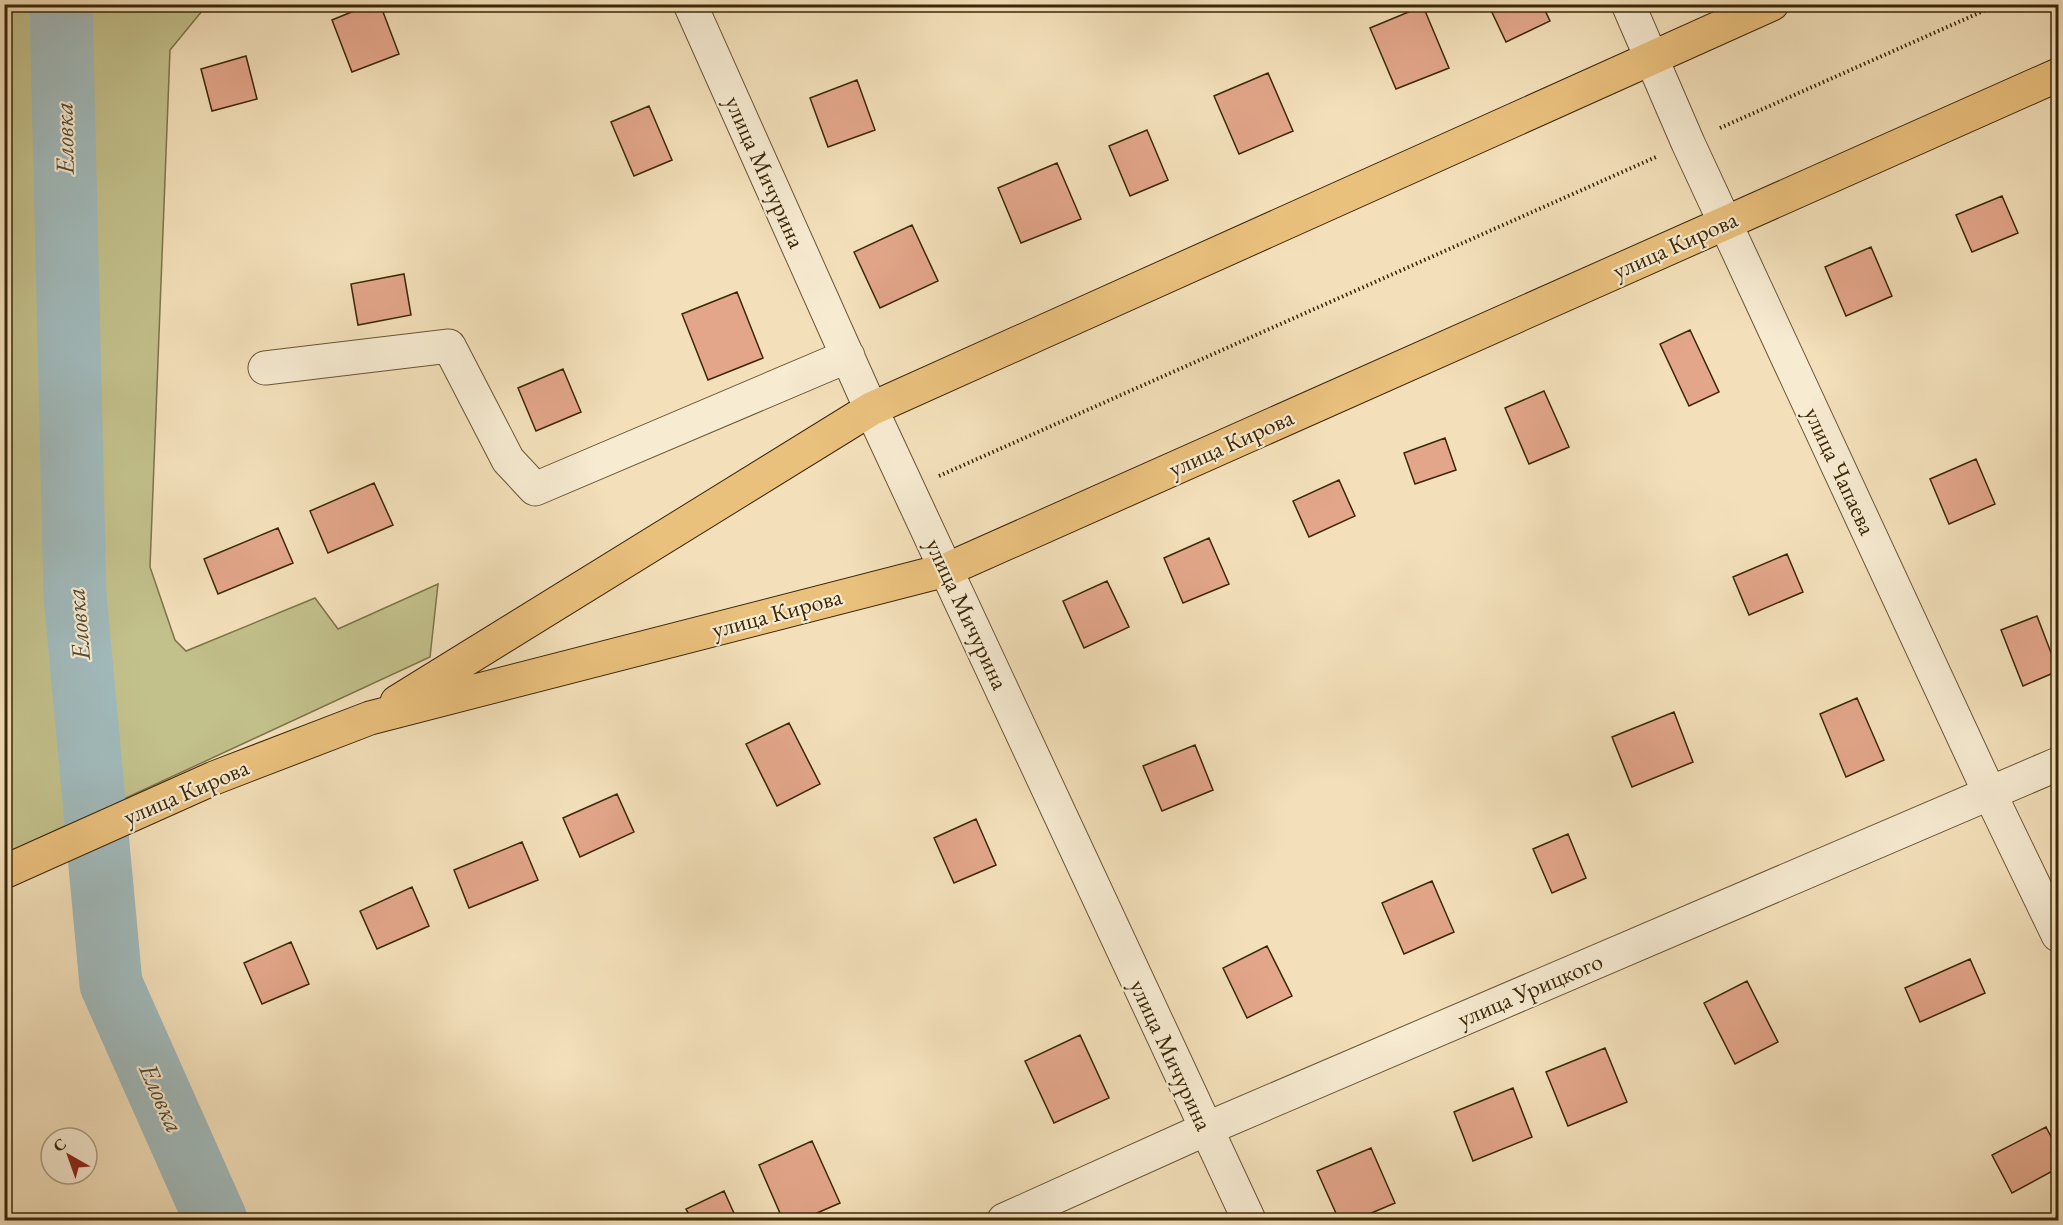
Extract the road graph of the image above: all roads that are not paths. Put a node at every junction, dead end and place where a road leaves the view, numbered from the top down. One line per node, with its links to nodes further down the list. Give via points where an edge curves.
1 (690, 4): 7 (street, улица Мичурина)
2 (1628, 4): 4 (street, улица Чапаева)
3 (1772, 4): 4 (main road, улица Кирова)
4 (1652, 58): 6 (street, улица Чапаева); 9 (main road, улица Кирова)
5 (2058, 75): 6 (main road, улица Кирова)
6 (1725, 223): 10 (main road, улица Кирова); 13 (street, улица Чапаева)
7 (848, 357): 8 (street, via 535,489 508,460 449,346); 9 (street, улица Мичурина)
8 (265, 368)
9 (871, 409): 10 (street, улица Мичурина); 11 (main road, улица Кирова)
10 (946, 570): 11 (main road, улица Кирова); 16 (street, улица Мичурина)
11 (370, 718): 14 (main road, улица Кирова, via 214,778)
12 (2058, 764): 13 (street, улица Урицкого)
13 (1990, 794): 15 (street, улица Чапаева); 16 (street, улица Урицкого)
14 (4, 872)
15 (2058, 935)
16 (1206, 1129): 17 (street, улица Урицкого); 18 (street, улица Мичурина)
17 (1004, 1221)
18 (1249, 1221)

